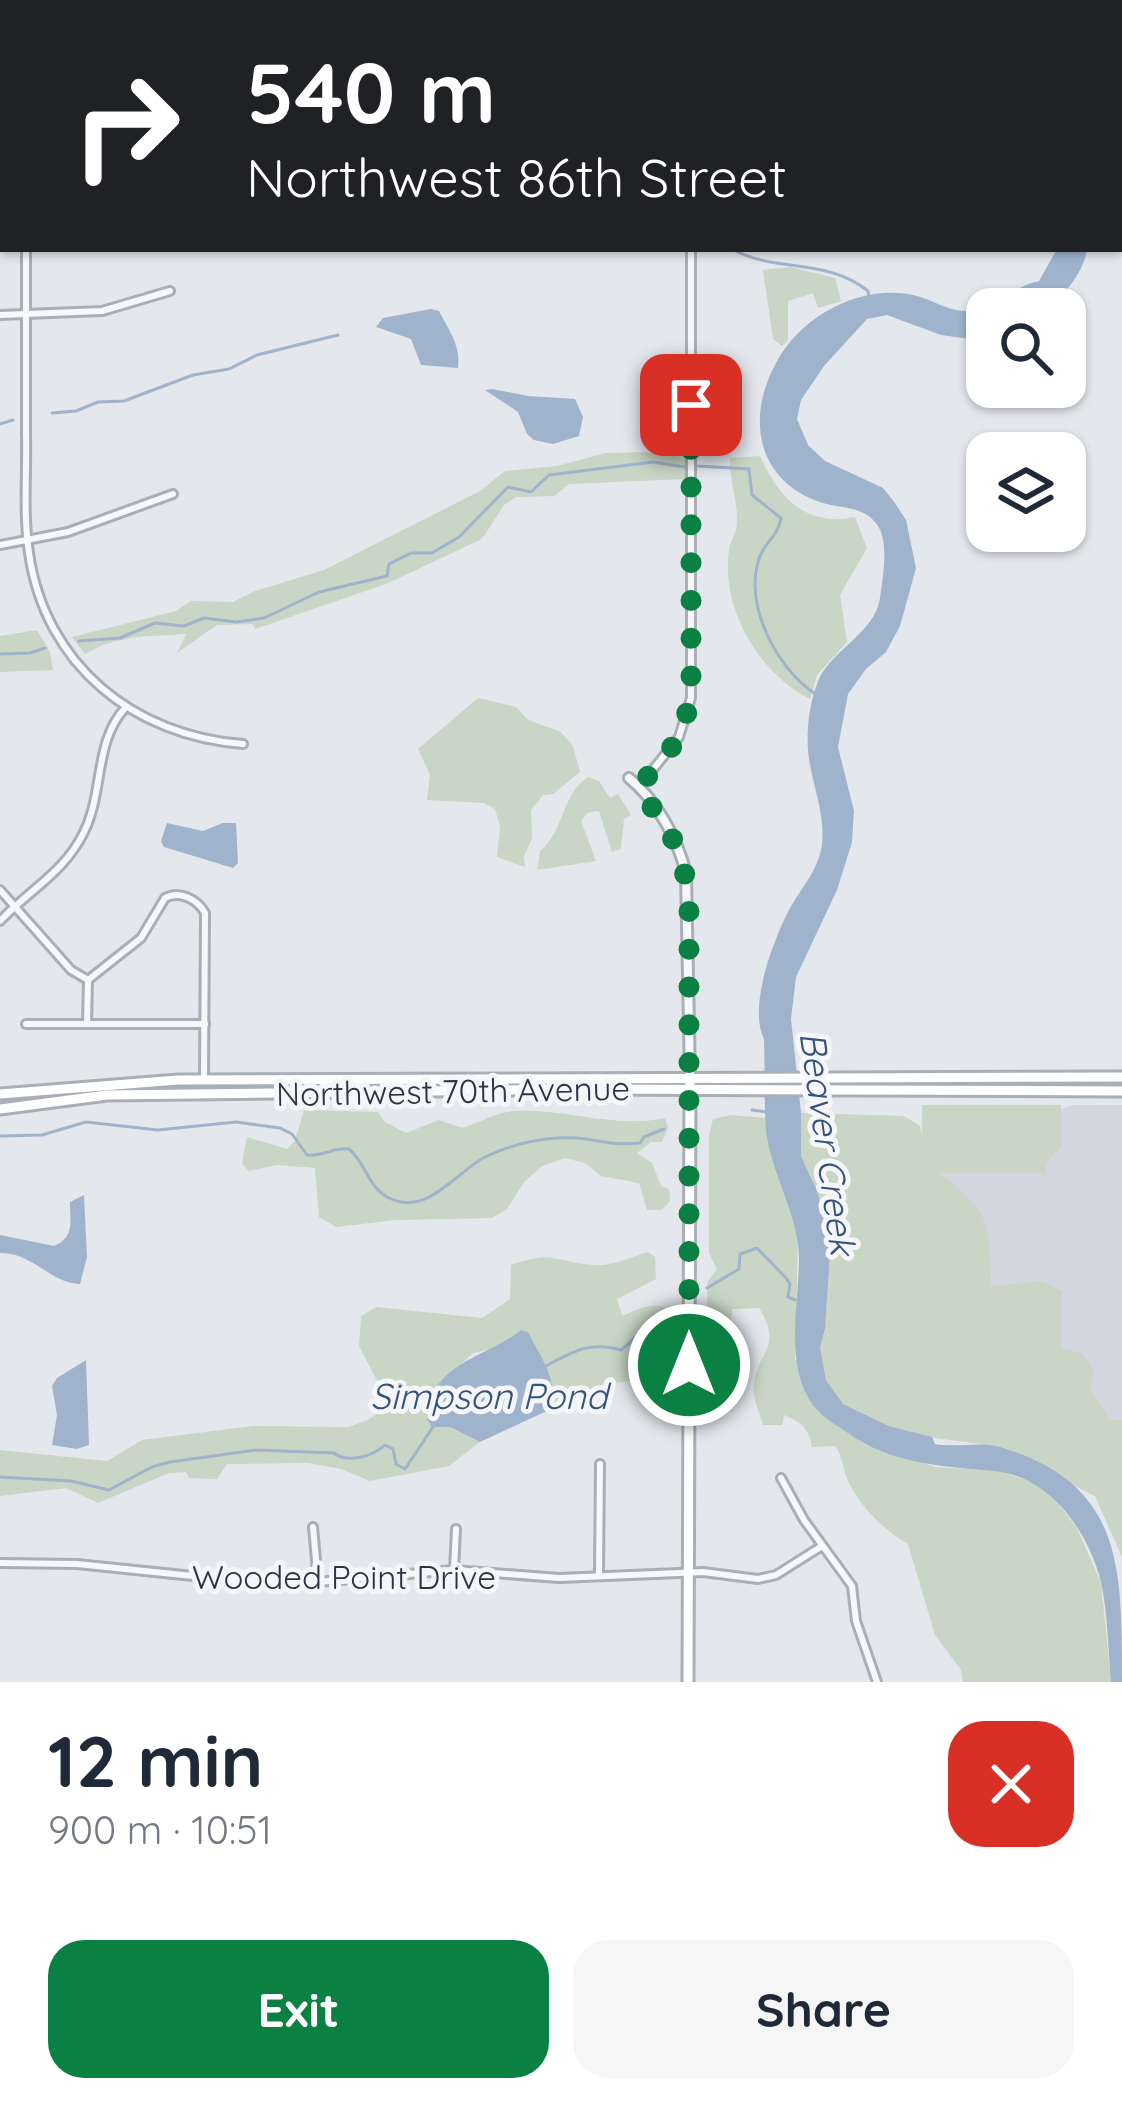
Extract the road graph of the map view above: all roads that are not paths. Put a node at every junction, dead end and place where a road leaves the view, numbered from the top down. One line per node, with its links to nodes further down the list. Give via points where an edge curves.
1 (26, 252): 4 (street)
2 (691, 252): 12 (street, via 691,698 680,737)
3 (170, 291): 4 (street, via 102,311)
4 (26, 314): 5 (street); 7 (street)
5 (0, 315)
6 (173, 494): 7 (street)
7 (28, 540): 8 (street); 9 (street, via 56,634)
8 (0, 545)
9 (125, 708): 10 (street, via 191,737); 14 (street, via 111,726 98,796 78,844 55,875)
10 (244, 744)
11 (628, 778): 12 (street)
12 (639, 787): 23 (street, via 672,834 686,873)
13 (0, 890): 14 (street)
14 (15, 905): 15 (street); 16 (street)
15 (0, 920)
16 (88, 980): 18 (street); 19 (street, via 146,932 164,898 184,896 205,913)
17 (26, 1024): 18 (street)
18 (87, 1024): 19 (street)
19 (205, 1024): 21 (street)
20 (1122, 1077): 23 (main road, Northwest 70th Avenue, via 743,1077)
21 (204, 1080): 22 (main road, Northwest 70th Avenue); 26 (main road, Northwest 70th Avenue)
22 (354, 1080): 23 (main road, Northwest 70th Avenue); 25 (street)
23 (690, 1084): 24 (main road, Northwest 70th Avenue); 25 (main road, Northwest 70th Avenue); 36 (main road)
24 (1122, 1091)
25 (354, 1093): 27 (main road, Northwest 70th Avenue, via 107,1095)
26 (0, 1094)
27 (0, 1109)
28 (600, 1464): 35 (street)
29 (781, 1478): 32 (street)
30 (314, 1527): 37 (street)
31 (456, 1529): 34 (street)
32 (821, 1546): 36 (street, Wooded Point Drive, via 758,1579); 38 (street, via 852,1586)
33 (0, 1562): 37 (street, Wooded Point Drive)
34 (454, 1570): 35 (street, Wooded Point Drive); 37 (street, Wooded Point Drive)
35 (599, 1574): 36 (street, Wooded Point Drive)
36 (689, 1574): 39 (main road)
37 (318, 1582)
38 (874, 1681)
39 (688, 1682)

